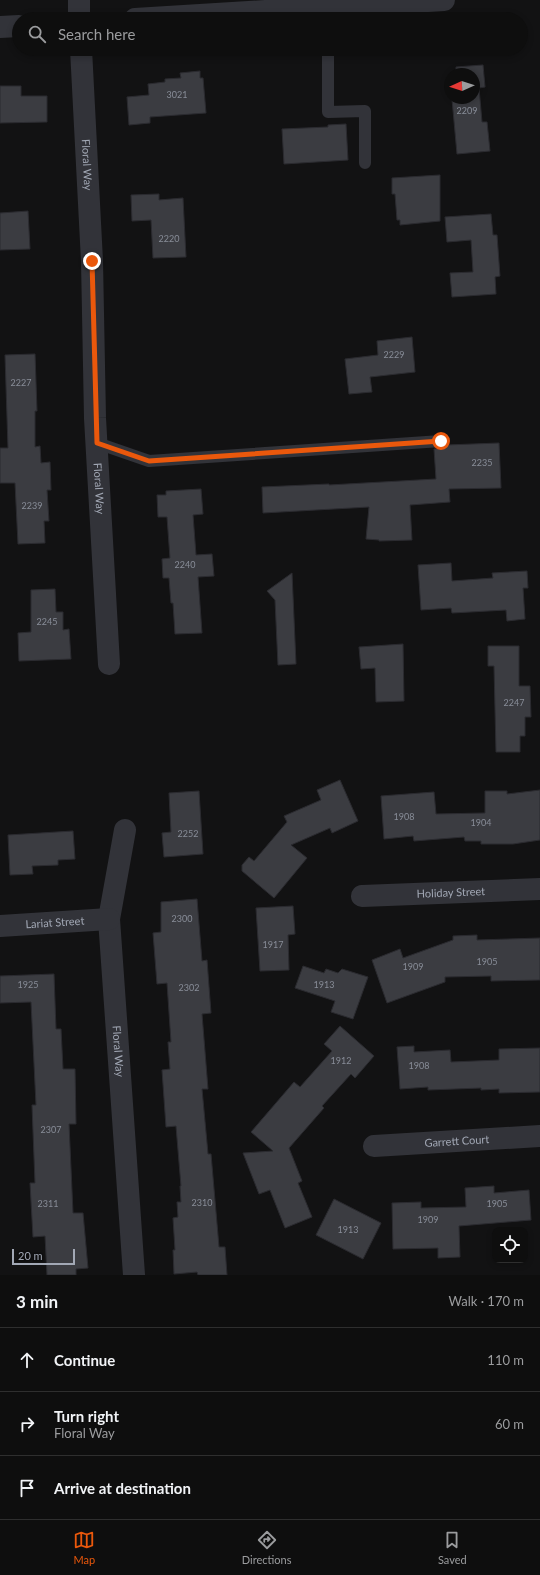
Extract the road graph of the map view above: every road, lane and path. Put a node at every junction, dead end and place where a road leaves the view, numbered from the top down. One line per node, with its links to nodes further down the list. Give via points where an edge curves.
1 (79, 0): 3 (street)
2 (444, 0): 4 (street)
3 (79, 12)
4 (336, 12)
5 (12, 27): 6 (street)
6 (0, 28)
7 (81, 56): 11 (street, Floral Way, via 92,261)
8 (328, 56): 9 (lane, via 328,112 364,111)
9 (365, 162)
10 (441, 441): 11 (lane, via 149,461)
11 (97, 443): 12 (street, Floral Way)
12 (109, 664)
13 (125, 830): 16 (street, Floral Way)
14 (540, 889): 15 (street, Holiday Street)
15 (362, 896)
16 (109, 919): 17 (street, Lariat Street); 20 (street, Floral Way)
17 (0, 926)
18 (540, 1136): 19 (street, Garrett Court)
19 (374, 1146)
20 (134, 1275)

